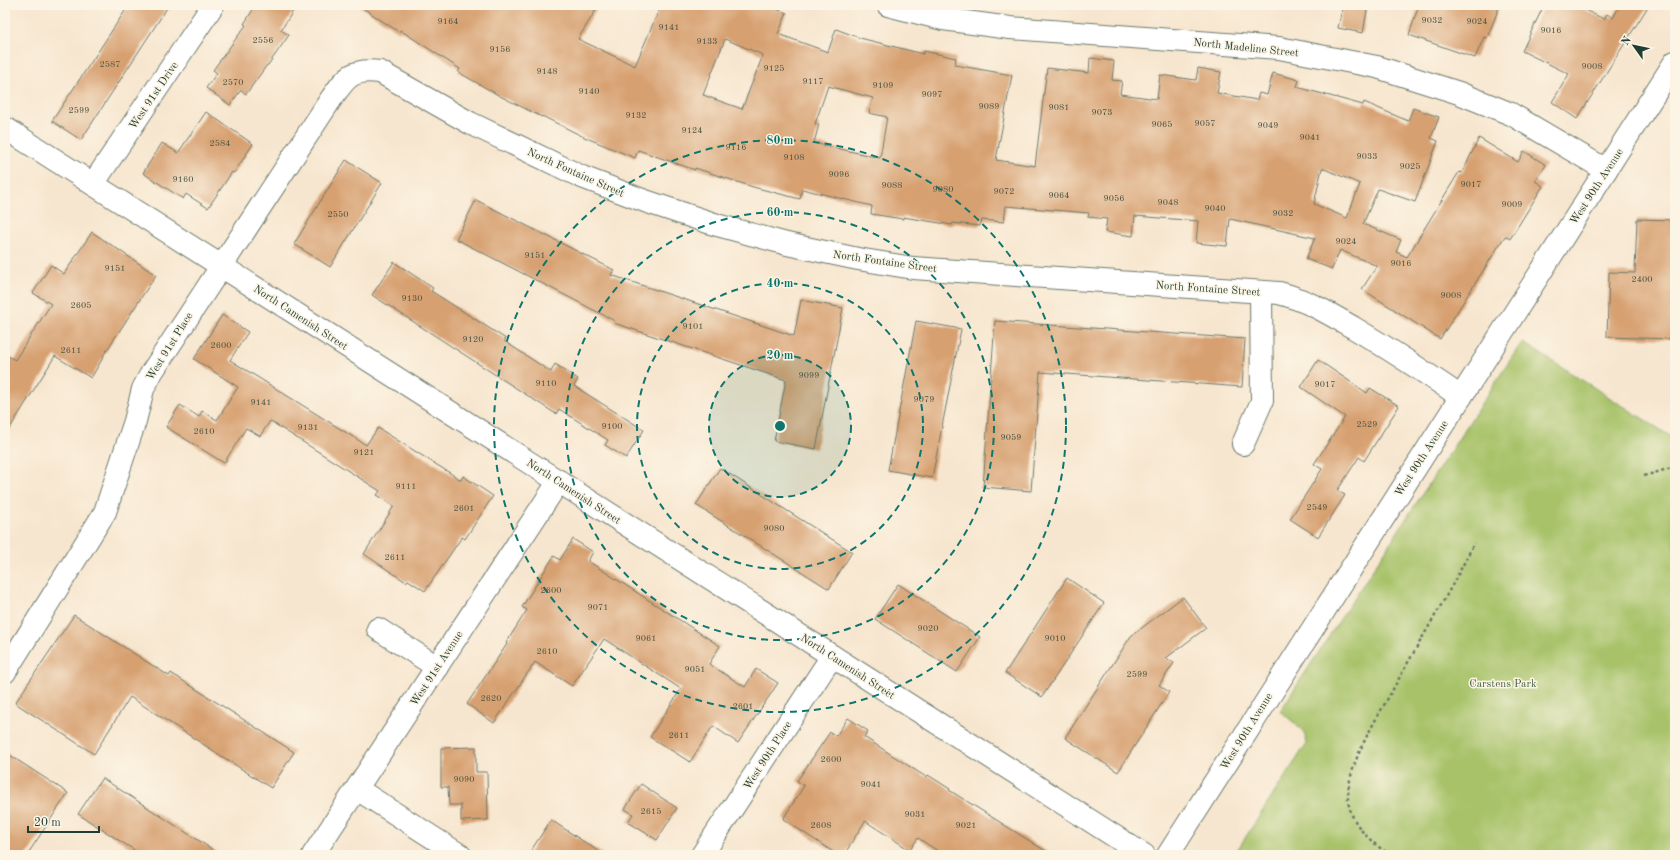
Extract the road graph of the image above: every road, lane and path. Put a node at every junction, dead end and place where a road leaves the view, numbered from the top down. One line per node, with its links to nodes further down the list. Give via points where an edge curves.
1 (213, 5): 7 (street, West 91st Drive)
2 (888, 5): 6 (street, North Madeline Street, via 943,19 1010,28 1279,48 1377,67 1458,93 1511,114)
3 (1675, 62): 6 (street, West 90th Avenue)
4 (331, 99): 8 (street, West 91st Place); 9 (street, North Fontaine Street, via 353,73 366,70 380,72 456,116 582,177 644,201 717,224 787,244 858,260 914,268)
5 (5, 128): 7 (street, North Camenish Street)
6 (1606, 170): 10 (street, West 90th Avenue)
7 (93, 184): 8 (street, North Camenish Street)
8 (220, 265): 14 (street, North Camenish Street); 19 (street, West 91st Place, via 143,389 105,512)
9 (1261, 292): 10 (street, North Fontaine Street, via 1294,296 1319,308 1385,347); 11 (street, via 1262,401)
10 (1461, 397): 25 (street, West 90th Avenue)
11 (1243, 444)
12 (1675, 470): 13 (path, via 1672,468)
13 (1644, 476)
14 (559, 481): 17 (street, North Camenish Street); 18 (street, West 91st Avenue)
15 (1474, 543): 26 (path, via 1368,734 1353,768 1348,799 1353,819 1364,833)
16 (378, 629): 18 (street)
17 (832, 656): 23 (street, West 90th Place); 24 (street, North Camenish Street)
18 (437, 667): 20 (street, West 91st Avenue)
19 (5, 672)
20 (357, 789): 21 (street, West 91st Avenue); 22 (street)
21 (313, 855)
22 (460, 855)
23 (702, 855)
24 (1144, 855)
25 (1168, 855)
26 (1391, 855)

